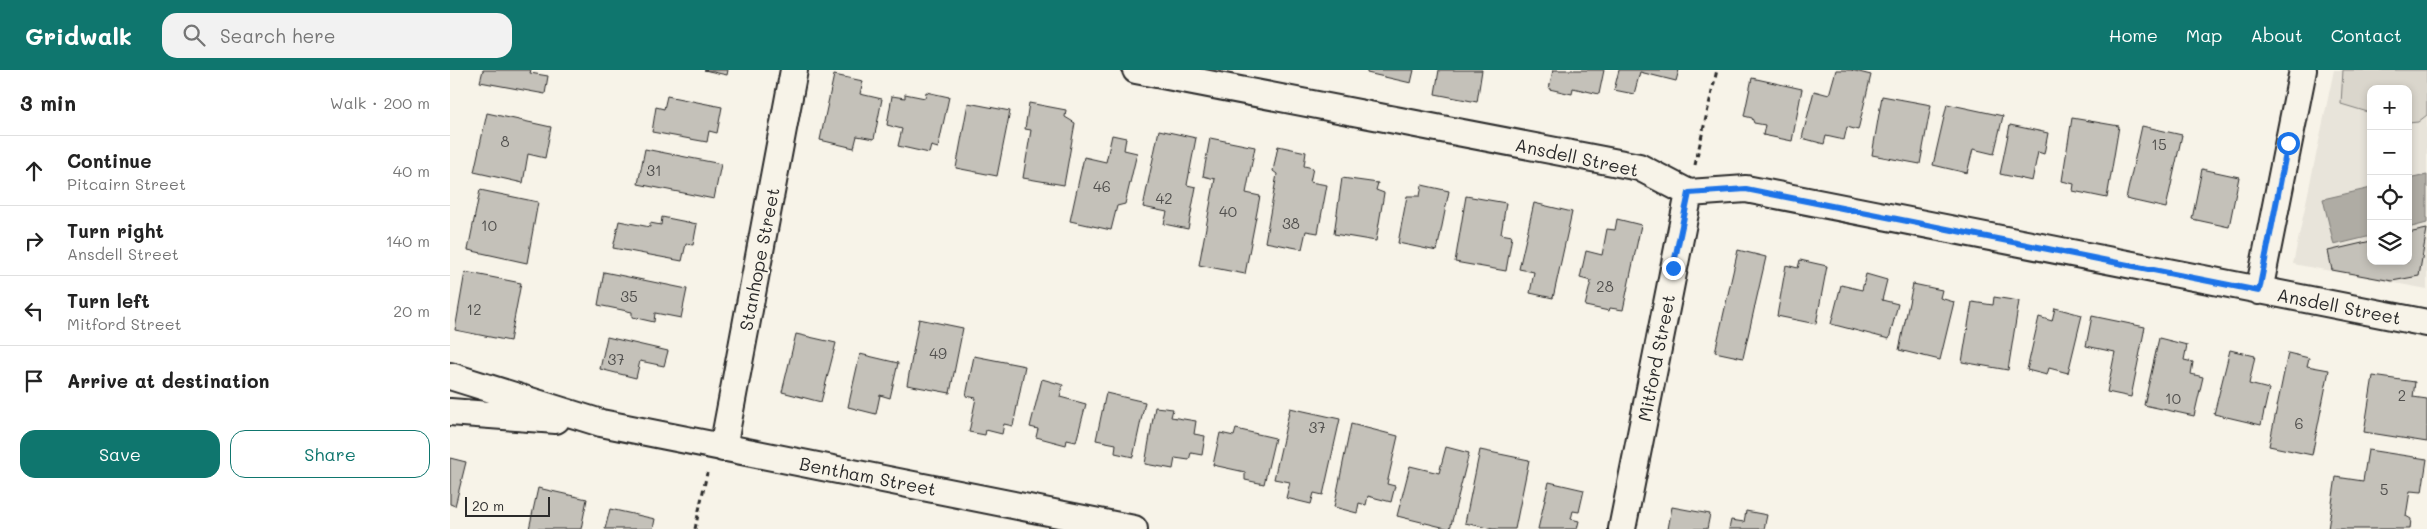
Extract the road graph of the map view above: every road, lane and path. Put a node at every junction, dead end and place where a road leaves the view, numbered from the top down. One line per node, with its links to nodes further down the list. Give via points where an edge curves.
1 (794, 70): 11 (street, Stanhope Street)
2 (1136, 70): 5 (street, Ansdell Street, via 1639,167)
3 (1717, 70): 5 (path)
4 (2302, 70): 6 (street)
5 (1689, 193): 6 (street, Ansdell Street, via 1746,189); 15 (street, Mitford Street)
6 (2259, 291): 7 (street, Ansdell Street)
7 (2427, 323)
8 (450, 376): 10 (street, Bentham Street)
9 (450, 412): 10 (street, Bentham Street)
10 (602, 424): 11 (street, Bentham Street)
11 (723, 448): 14 (street, Bentham Street)
12 (707, 473): 13 (path)
13 (695, 529)
14 (1134, 529)
15 (1622, 529)

